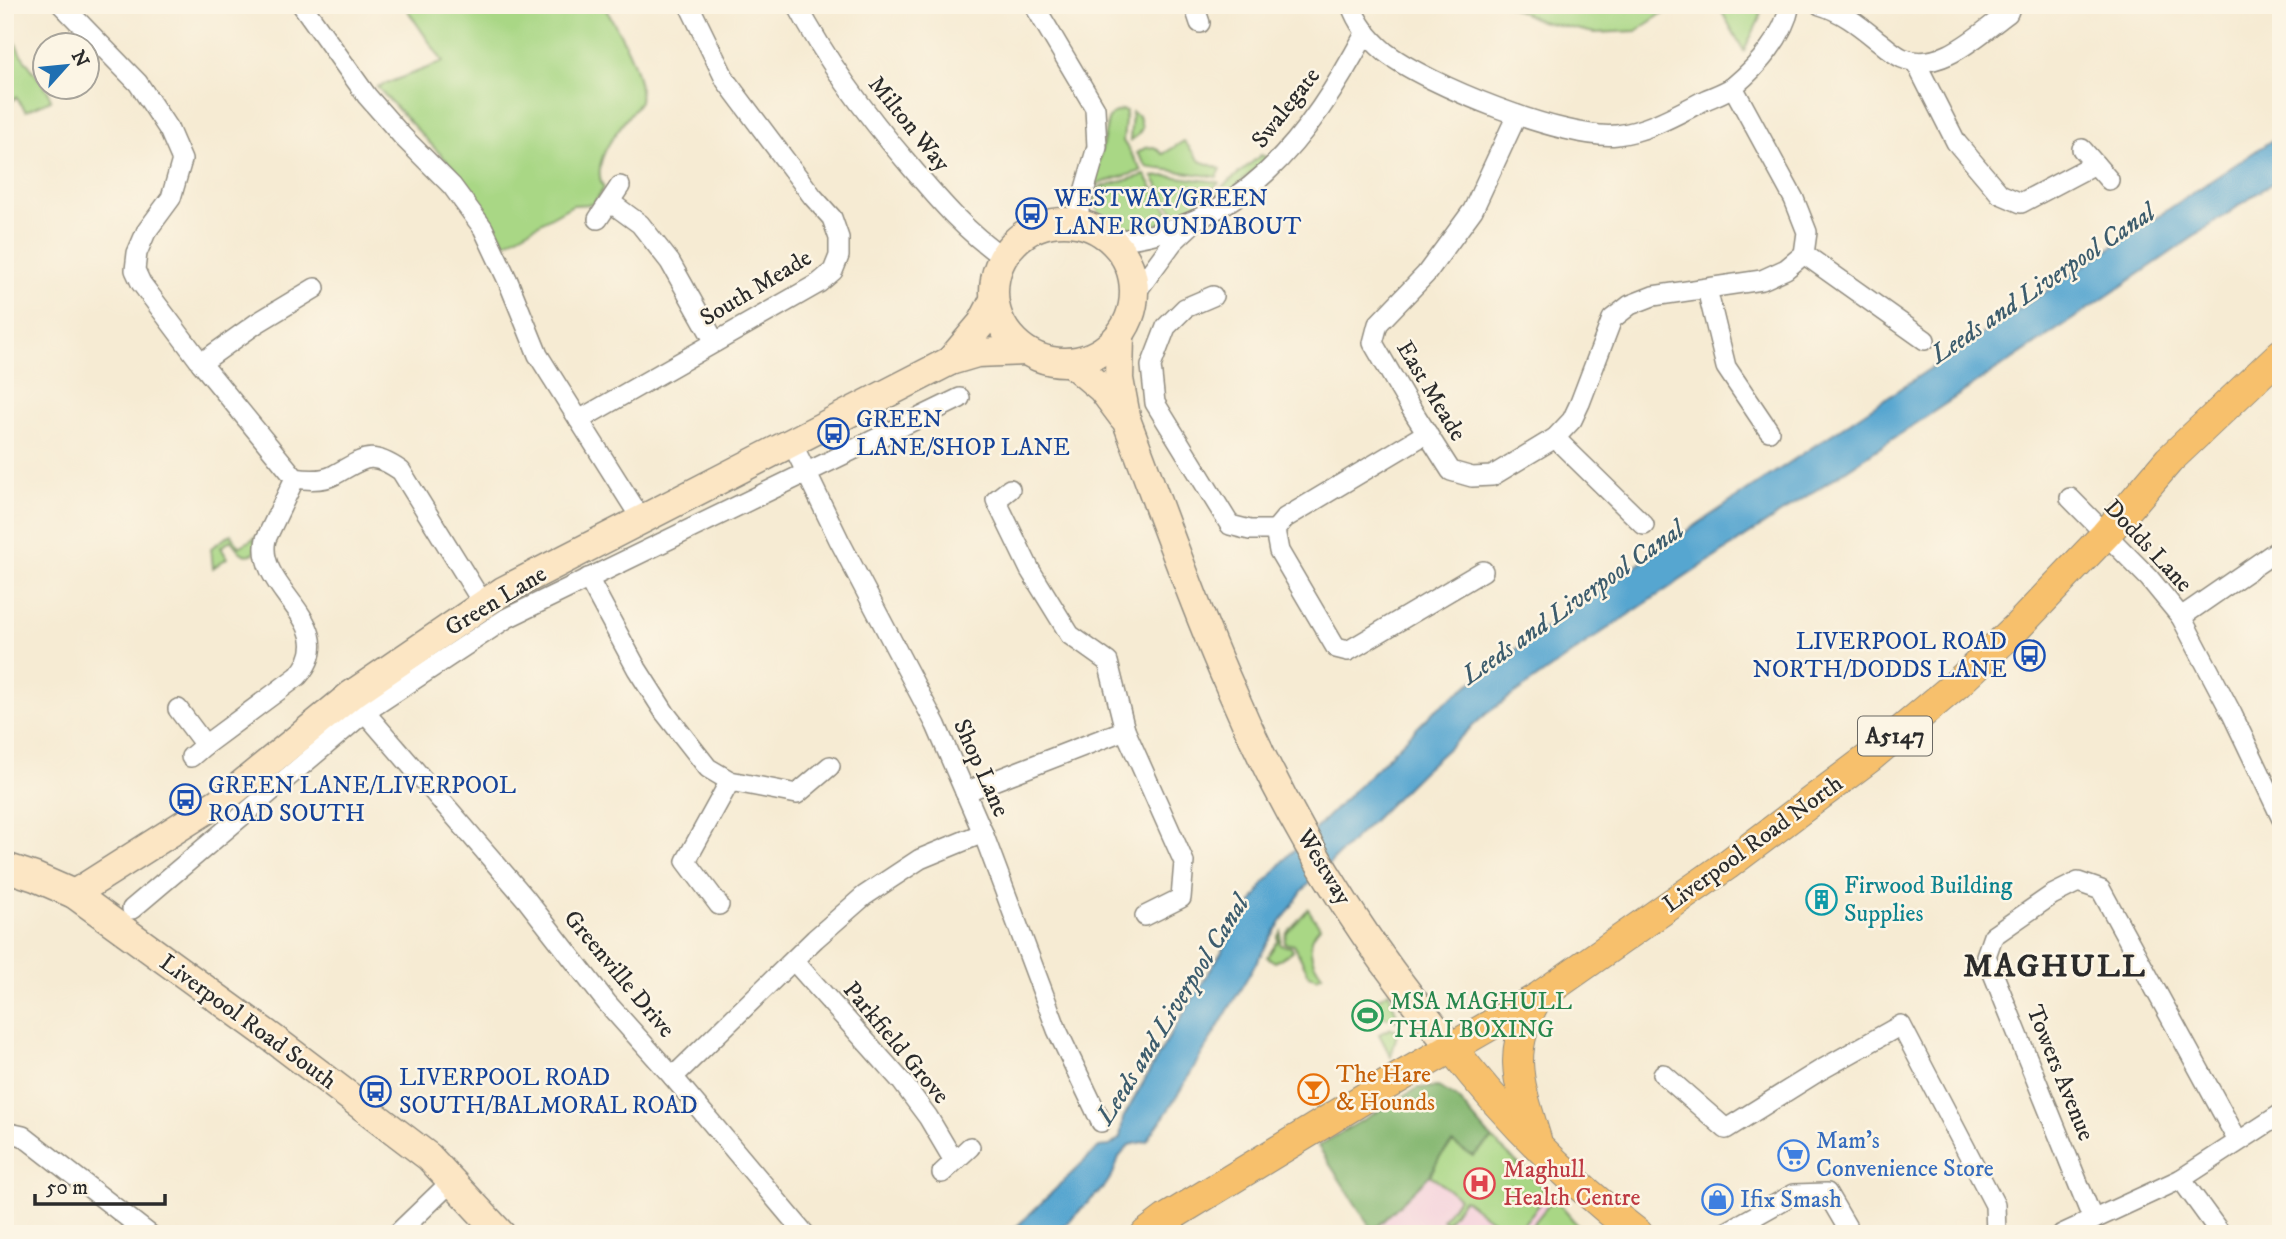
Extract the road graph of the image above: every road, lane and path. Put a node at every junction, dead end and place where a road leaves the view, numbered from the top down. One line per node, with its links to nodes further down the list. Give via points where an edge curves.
1 (62, 5): 35 (street, via 138,83 169,130 182,160 171,198 137,253 135,270)
2 (302, 5): 37 (street, via 366,96 452,186 483,228 538,355)
3 (689, 5): 30 (street, South Meade, via 726,81 832,219 839,238 833,271 819,283)
4 (797, 5): 22 (street, Milton Way, via 843,81 894,147 975,236)
5 (1034, 5): 19 (street, via 1095,107 1097,147)
6 (1351, 5): 10 (street)
7 (1790, 5): 12 (street, via 1776,42)
8 (1820, 5): 11 (street, via 1859,25 1900,58)
9 (2011, 5): 11 (street, via 2008,13 1960,47 1940,58)
10 (1366, 32): 13 (street, via 1406,66); 18 (street, Swalegate, via 1332,92 1288,153 1239,194)
11 (1916, 63): 15 (street, via 1956,142 2000,194 2021,203)
12 (1733, 87): 13 (street, via 1642,131 1615,135 1571,130); 21 (street, via 1794,199 1808,232)
13 (1517, 115): 40 (street, East Meade, via 1473,210 1426,274 1378,324 1373,343)
14 (2082, 149): 15 (street)
15 (2095, 164): 16 (street)
16 (2109, 180)
17 (598, 219): 30 (street, via 615,194 670,262)
18 (1194, 222): 20 (street, Swalegate, via 1139,239); 25 (street, Swalegate)
19 (1075, 223): 20 (main road); 22 (main road, via 1045,224 1028,231)
20 (1113, 241): 25 (main road, via 1128,262)
21 (1804, 254): 24 (street, East Meade, via 1786,270 1762,280); 29 (street)
22 (1003, 257): 27 (main road)
23 (315, 288): 35 (street)
24 (1707, 289): 39 (street, via 1726,367); 41 (street, East Meade, via 1653,296 1612,319 1572,420)
25 (1134, 295): 28 (main road, via 1129,320)
26 (1213, 296): 49 (street, via 1185,308 1166,327 1151,366 1154,403 1230,525)
27 (994, 300): 31 (main road, via 1003,328); 33 (main road, Green Lane, via 982,323)
28 (1120, 335): 34 (main road, via 1098,355); 38 (main road, Westway, via 1119,379)
29 (1925, 341)
30 (715, 342): 37 (street, South Meade)
31 (1025, 351): 33 (main road, Green Lane, via 977,353); 34 (main road, via 1044,360)
32 (2281, 354): 50 (main road, Liverpool Road North / A5147, via 2169,460)
33 (950, 361): 42 (main road, Green Lane)
34 (1070, 362): 38 (main road, Westway, via 1102,388)
35 (201, 363): 44 (street)
36 (960, 398): 43 (street)
37 (579, 420): 47 (street)
38 (1127, 422): 71 (main road, Westway, via 1227,681 1288,807 1338,892 1412,1001)
39 (1769, 431)
40 (1427, 433): 41 (street, East Meade, via 1451,471 1472,477 1492,476); 49 (street, via 1285,518)
41 (1555, 438): 48 (street)
42 (792, 443): 43 (street, Shop Lane); 47 (main road, Green Lane)
43 (806, 472): 53 (street); 61 (street, Shop Lane, via 936,725)
44 (295, 478): 54 (street, via 324,479 355,461 385,460 410,484); 57 (street, via 263,548 268,565 307,627 313,652 308,665 198,751)
45 (1010, 489): 58 (street, via 996,500 1030,570 1070,635 1108,662)
46 (2070, 498): 50 (street, Dodds Lane)
47 (642, 520): 54 (main road, Green Lane)
48 (1644, 525)
49 (1275, 530): 52 (street, via 1279,551 1336,648 1348,651)
50 (2105, 534): 55 (street, Dodds Lane); 70 (main road, Liverpool Road North / A5147, via 1958,683 1869,758)
51 (2281, 548): 55 (street)
52 (1483, 571)
53 (588, 578): 56 (street, via 507,618); 60 (street, via 666,713 708,768)
54 (484, 605): 56 (main road, Green Lane)
55 (2181, 617): 62 (street, Dodds Lane)
56 (358, 703): 65 (main road, Green Lane, via 225,797); 67 (street); 73 (street, Greenville Drive)
57 (178, 709)
58 (1125, 730): 61 (street); 68 (street, via 1184,862 1181,898)
59 (830, 766): 60 (street, via 797,794)
60 (730, 781): 66 (street, via 686,861)
61 (965, 792): 63 (street, Shop Lane)
62 (2281, 817)
63 (983, 833): 69 (street, Greenville Drive, via 920,859 893,876 864,896); 75 (street, Shop Lane, via 1058,1030)
64 (5, 867): 65 (main road, Liverpool Road South)
65 (75, 894): 81 (main road, Liverpool Road South, via 406,1138)
66 (719, 905)
67 (132, 909)
68 (1145, 916)
69 (794, 961): 73 (street, Greenville Drive); 79 (street, Parkfield Grove, via 902,1082 928,1117 948,1167)
70 (1536, 999): 71 (main road, Liverpool Road North / A5147); 78 (main road, via 1520,1034 1517,1057)
71 (1451, 1046): 78 (main road, Westway, via 1482,1087); 87 (main road, Liverpool Road North / A5147)
72 (1663, 1074): 91 (street, via 1726,1129 1900,1024 1995,1205)
73 (673, 1077): 86 (street)
74 (2281, 1114): 77 (street)
75 (1101, 1122)
76 (5, 1132): 83 (street, via 23,1136)
77 (2238, 1141): 80 (street); 82 (street, Towers Avenue, via 2101,890 2078,882 2052,895 1993,936 1986,956)
78 (1538, 1146): 88 (main road, Westway)
79 (970, 1147)
80 (2181, 1179): 82 (street); 93 (street)
81 (453, 1180): 84 (street); 85 (main road, Liverpool Road South)
82 (2093, 1220): 92 (street)
83 (149, 1234)
84 (397, 1234)
85 (501, 1234)
86 (805, 1234)
87 (1146, 1234)
88 (1639, 1234)
89 (1723, 1234): 90 (street, via 1794,1194 1827,1193)
90 (1851, 1234)
91 (1996, 1234)
92 (2062, 1234)
93 (2221, 1234)

